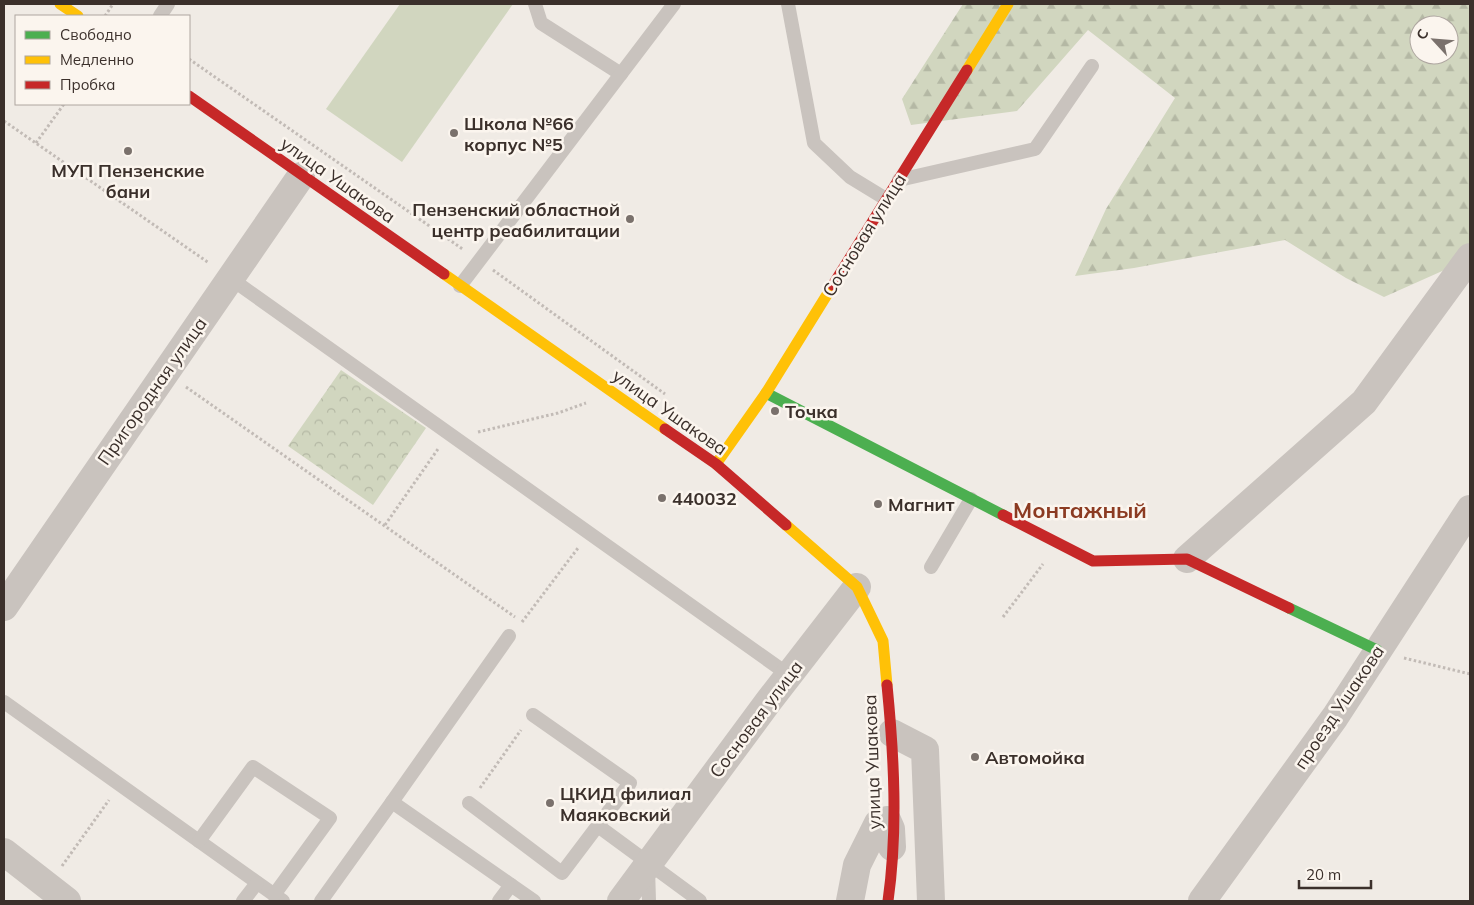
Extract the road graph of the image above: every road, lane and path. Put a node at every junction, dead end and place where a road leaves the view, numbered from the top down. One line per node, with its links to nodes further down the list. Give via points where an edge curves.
1 (60, 4): 8 (street)
2 (113, 4): 9 (path)
3 (168, 4): 10 (lane)
4 (534, 4): 12 (lane, via 541,23)
5 (674, 4): 12 (lane)
6 (788, 4): 19 (lane, via 814,143 850,177)
7 (1008, 4): 18 (street, Сосновая улица)
8 (76, 15)
9 (105, 15)
10 (161, 15)
11 (1092, 66): 18 (lane, via 1035,150)
12 (621, 74): 22 (lane)
13 (190, 97): 17 (street, улица Ушакова)
14 (63, 105): 16 (path)
15 (4, 122): 16 (path)
16 (36, 144): 21 (path)
17 (301, 176): 21 (street, Пригородная улица); 22 (street, улица Ушакова)
18 (898, 181): 19 (street, Сосновая улица)
19 (886, 199): 24 (street, Сосновая улица)
20 (1470, 258): 33 (street, via 1364,402)
21 (230, 278): 23 (street, Пригородная улица); 26 (lane)
22 (460, 286): 27 (street, улица Ушакова)
23 (165, 373): 30 (path); 36 (street, Пригородная улица)
24 (766, 393): 27 (street, Сосновая улица); 28 (street)
25 (594, 401): 26 (path, via 473,433)
26 (449, 434): 30 (path); 31 (lane)
27 (716, 464): 35 (street, улица Ушакова)
28 (971, 499): 32 (street); 34 (lane)
29 (1470, 509): 39 (street, проезд Ушакова)
30 (385, 525): 31 (path, via 522,622)
31 (589, 533): 41 (lane)
32 (1058, 543): 33 (street, via 1093,561); 37 (path)
33 (1187, 559): 39 (street)
34 (931, 566)
35 (857, 587): 41 (street, Сосновая улица); 44 (street, улица Ушакова, via 883,642)
36 (4, 607)
37 (1003, 617)
38 (509, 636): 46 (lane)
39 (1377, 650): 40 (path); 67 (street, проезд Ушакова, via 1330,725)
40 (1470, 674)
41 (789, 675): 51 (street, Сосновая улица)
42 (4, 702): 45 (lane)
43 (532, 715): 47 (path); 48 (lane, via 630,783)
44 (892, 732): 52 (street, улица Ушакова); 66 (street, via 924,750)
45 (120, 785): 49 (lane); 55 (path)
46 (392, 802): 54 (lane); 58 (lane)
47 (469, 803): 48 (lane, via 562,873)
48 (598, 826): 51 (lane)
49 (199, 842): 53 (lane); 56 (lane, via 253,767 330,818)
50 (4, 852): 55 (street)
51 (648, 864): 61 (street, Сосновая улица); 62 (lane); 63 (lane)
52 (893, 864): 64 (street, via 891,829 887,820 878,823 870,836 858,865); 65 (street, улица Ушакова)
53 (257, 883): 56 (lane); 57 (lane)
54 (511, 885): 59 (lane); 60 (lane)
55 (57, 894)
56 (278, 898)
57 (243, 901)
58 (321, 901)
59 (500, 901)
60 (534, 901)
61 (621, 901)
62 (649, 901)
63 (700, 901)
64 (850, 901)
65 (888, 901)
66 (931, 901)
67 (1202, 901)

